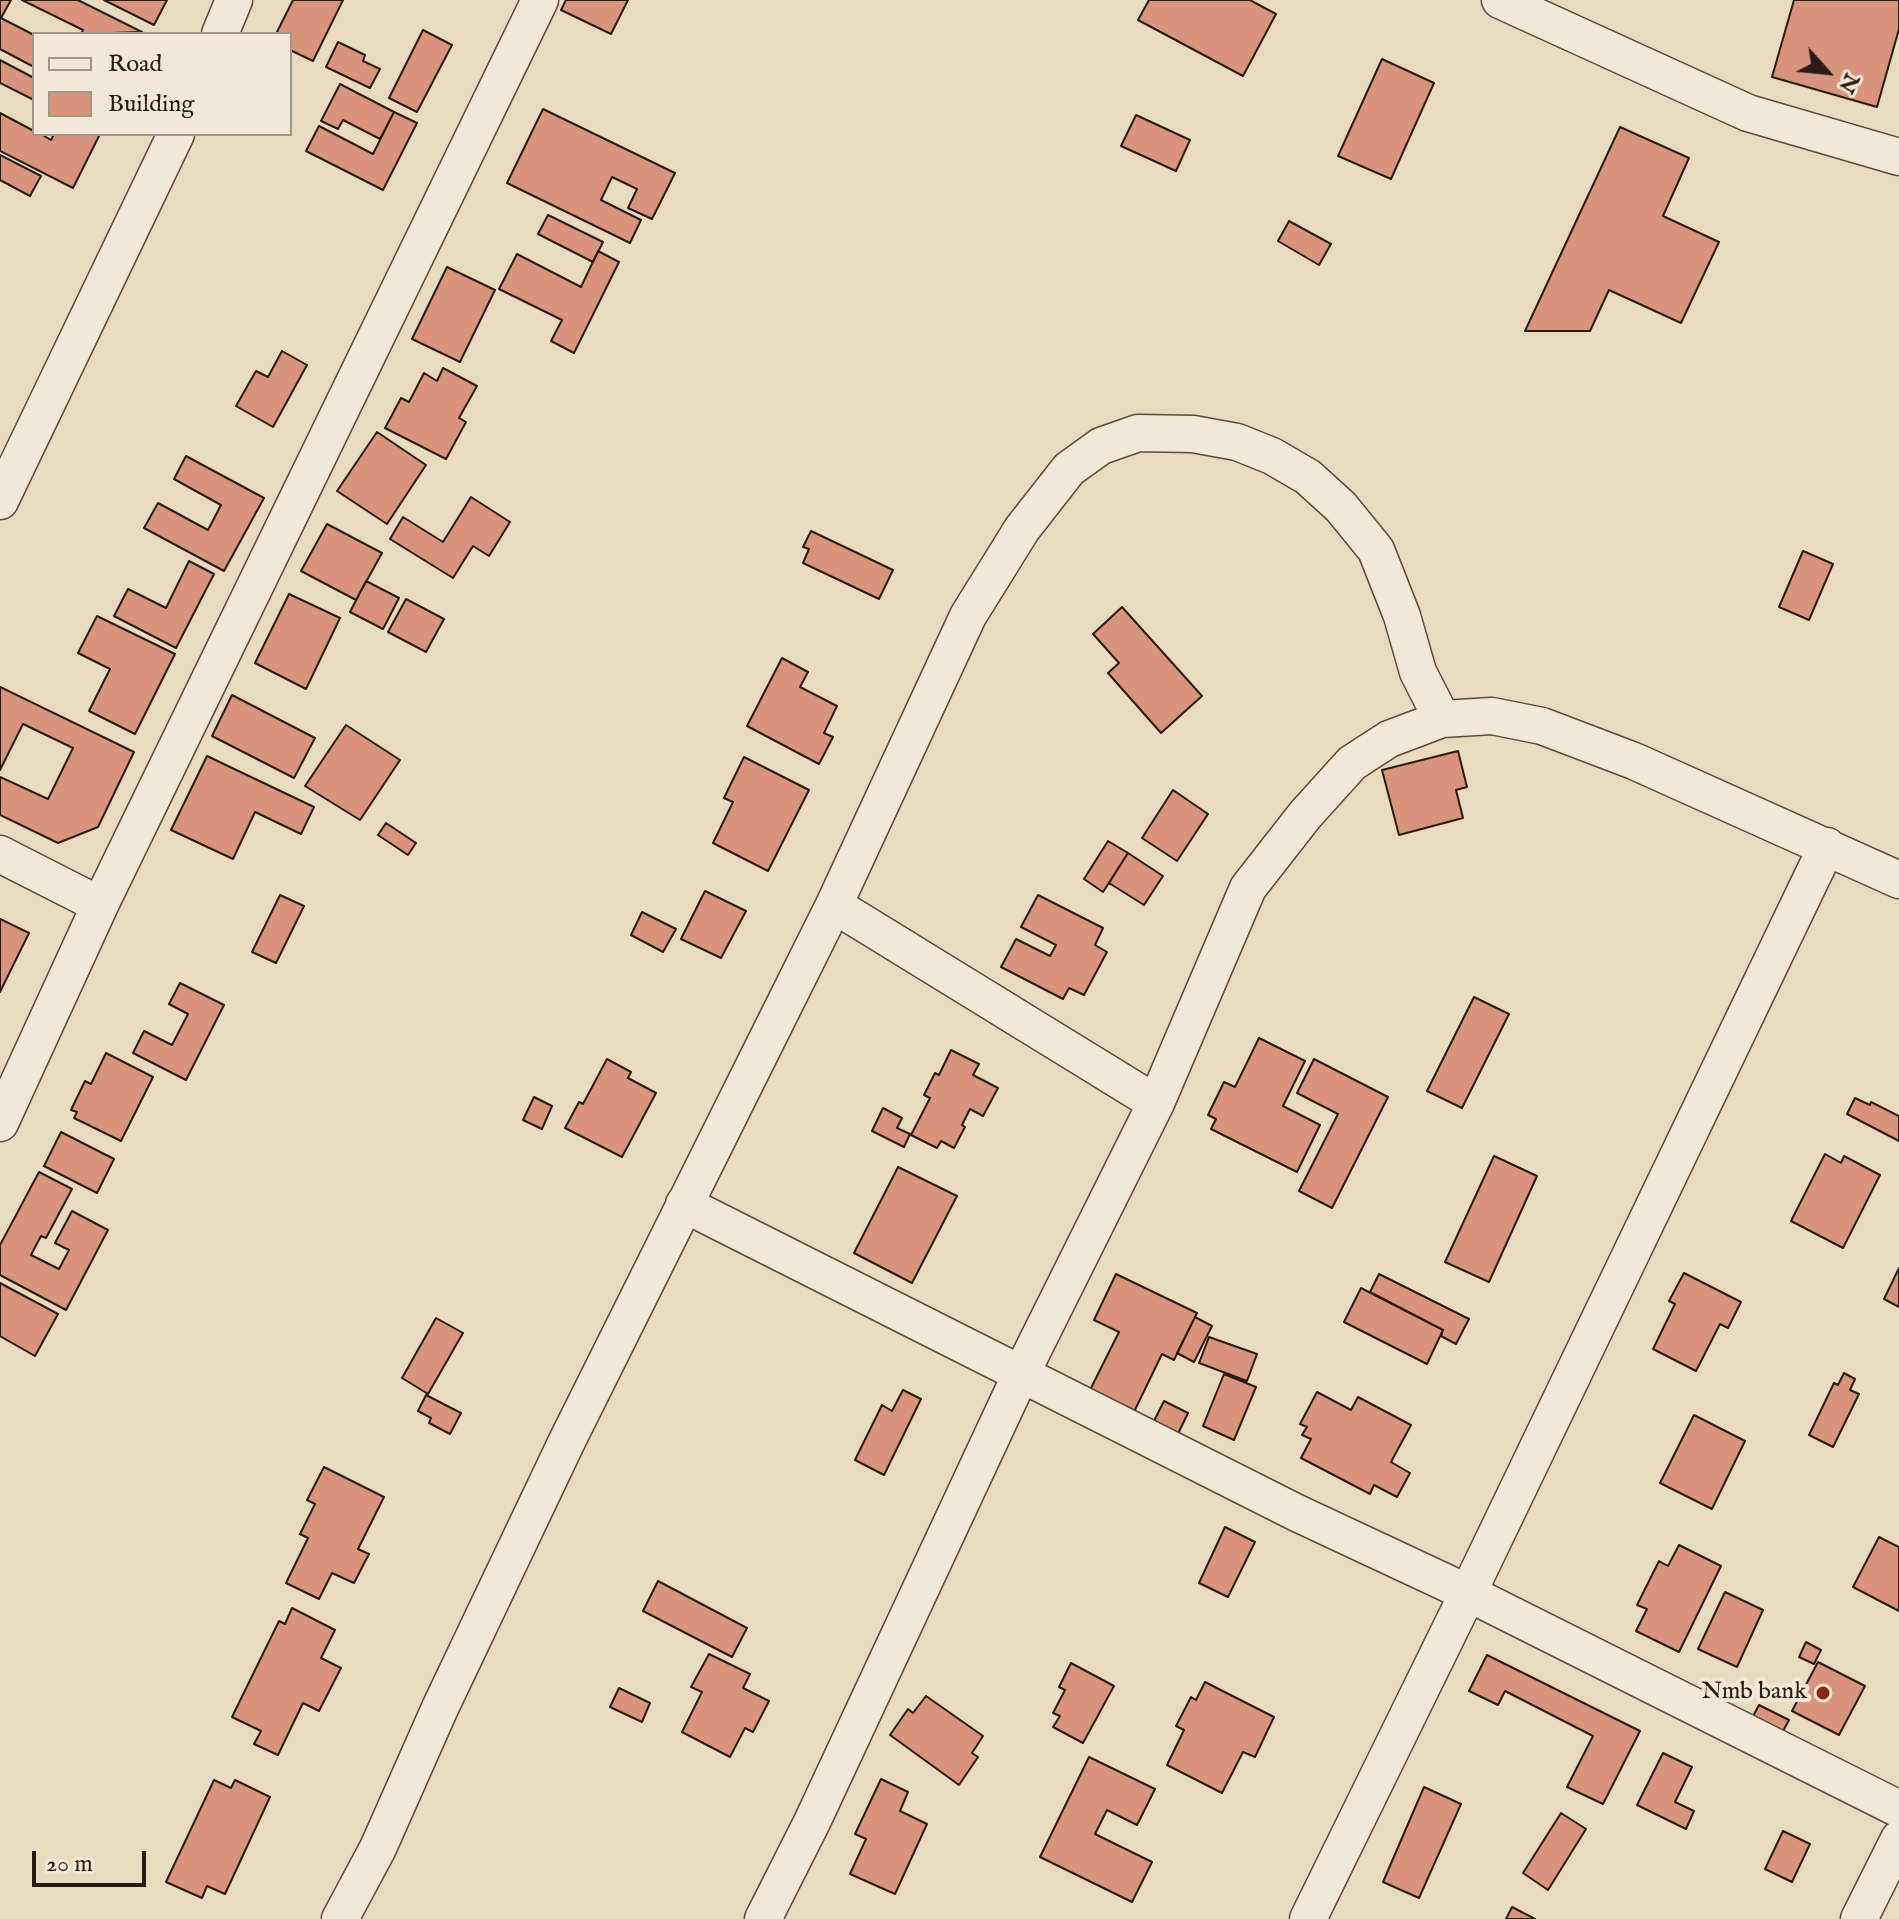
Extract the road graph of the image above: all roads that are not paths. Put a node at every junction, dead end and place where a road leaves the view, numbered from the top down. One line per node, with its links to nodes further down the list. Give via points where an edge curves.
1 (234, 0): 4 (street)
2 (540, 0): 12 (street)
3 (1500, 0): 6 (street, via 1748,113)
4 (221, 32)
5 (175, 136): 7 (street)
6 (1899, 157)
7 (0, 501)
8 (1442, 719): 9 (street, via 1492,716 1542,726); 13 (street, via 1418,672 1376,550 1341,507 1308,477 1237,442 1138,433 1101,446 1069,469 1022,529 968,616); 14 (street, via 1389,739 1352,763 1248,888)
9 (1827, 846): 11 (street); 18 (street)
10 (0, 854): 12 (street)
11 (1899, 880)
12 (100, 905): 15 (street)
13 (834, 905): 14 (street); 16 (street)
14 (1156, 1103): 17 (street)
15 (0, 1123)
16 (684, 1204): 17 (street); 21 (street)
17 (1021, 1374): 18 (street); 22 (street)
18 (1468, 1593): 19 (street); 23 (street)
19 (1899, 1809)
20 (1899, 1839): 24 (street)
21 (340, 1919)
22 (763, 1919)
23 (1308, 1919)
24 (1859, 1919)

